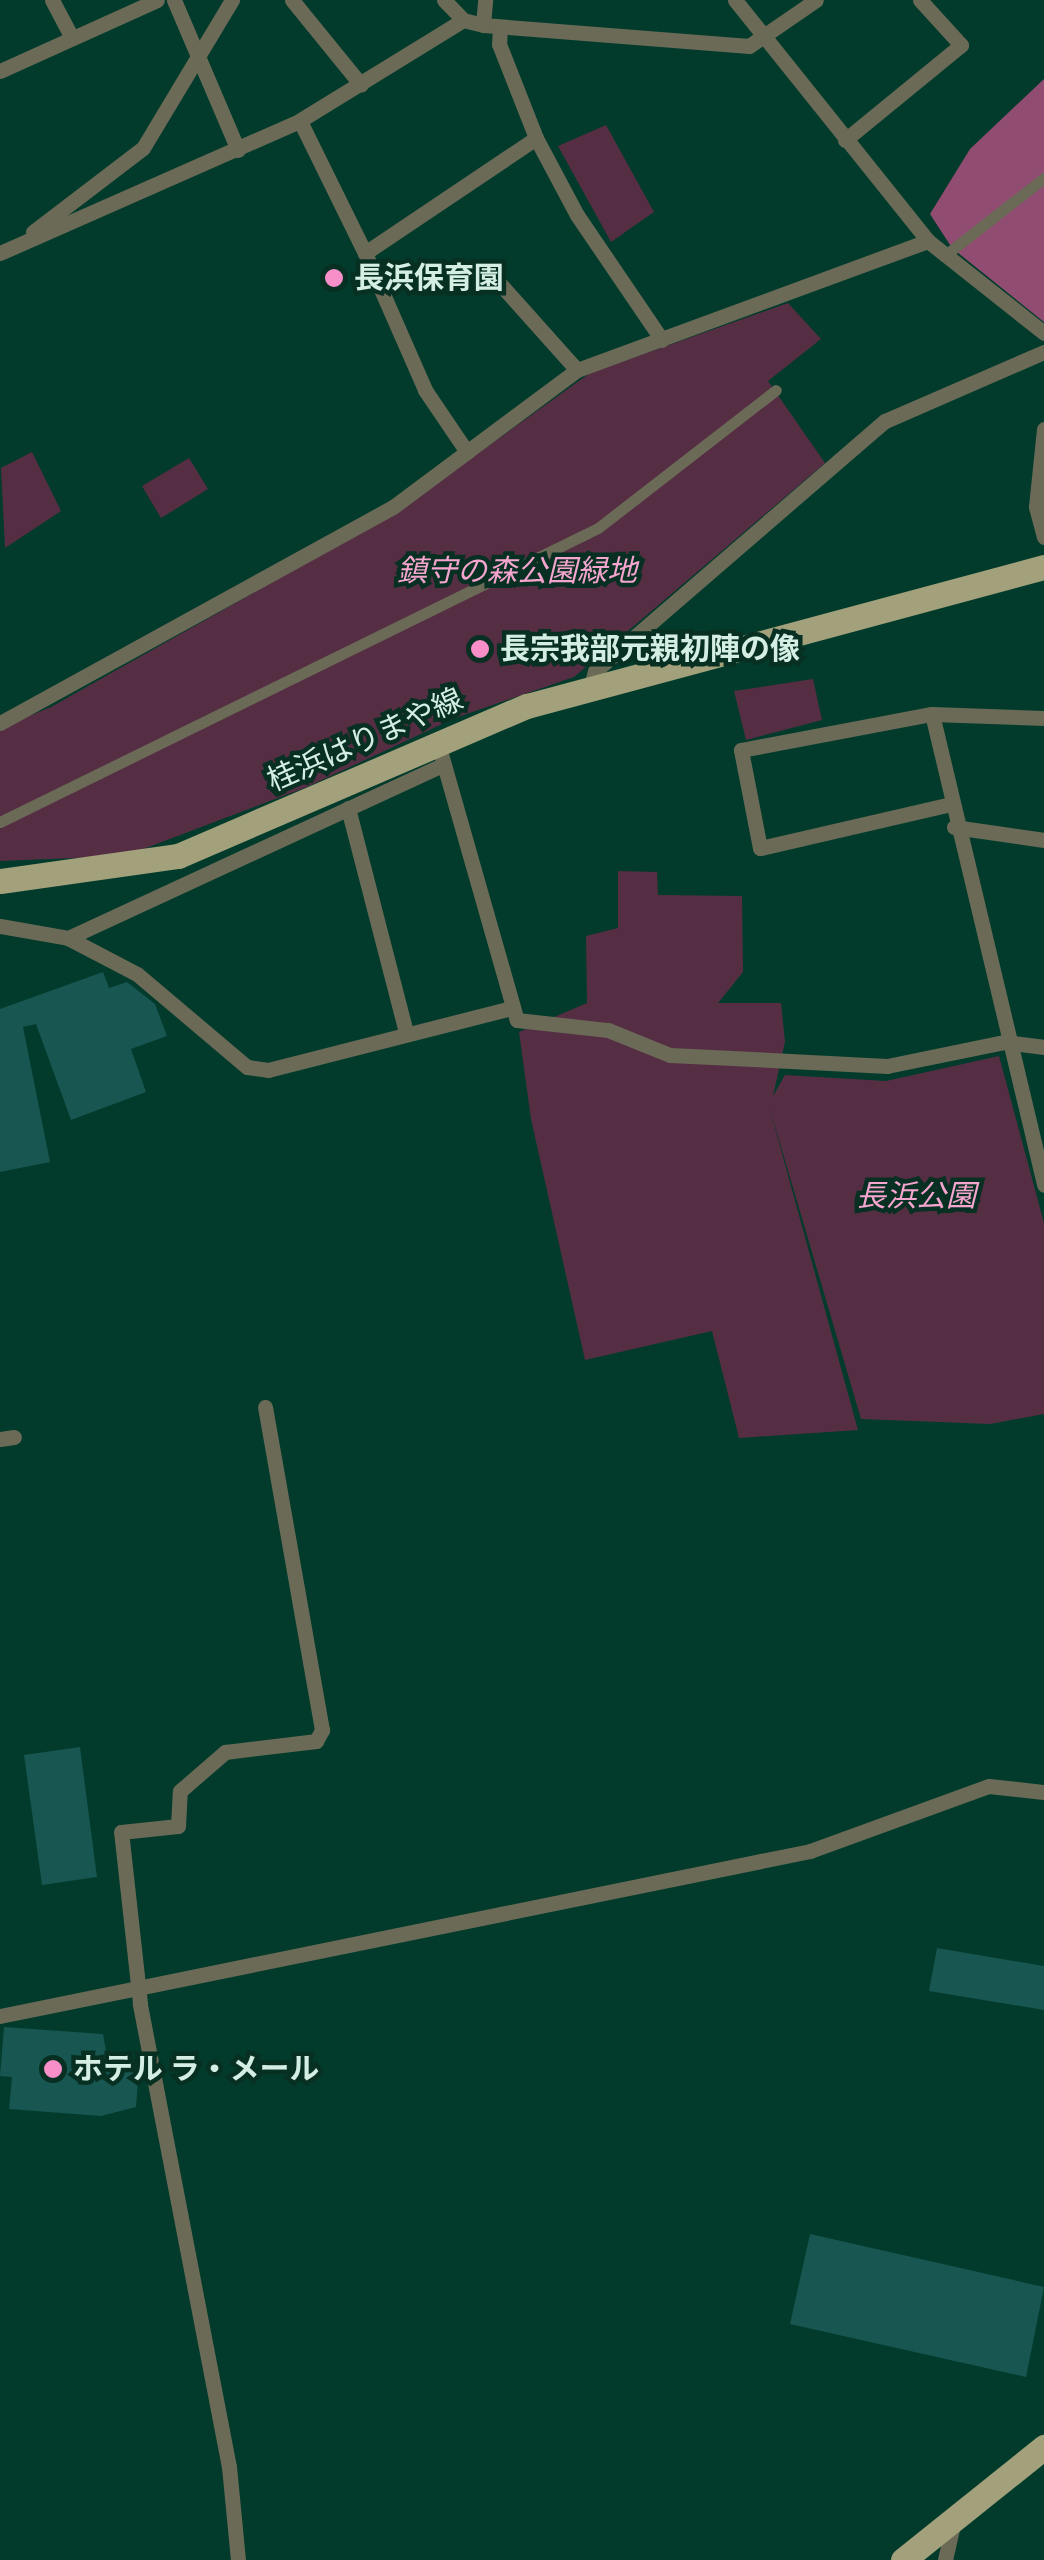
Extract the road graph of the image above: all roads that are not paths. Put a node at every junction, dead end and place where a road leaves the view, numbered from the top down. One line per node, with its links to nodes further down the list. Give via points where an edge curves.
1 (52, 0): 13 (street)
2 (157, 0): 13 (street)
3 (174, 0): 15 (street)
4 (232, 0): 15 (street)
5 (292, 0): 17 (street)
6 (444, 0): 11 (street)
7 (484, 0): 12 (street)
8 (735, 0): 14 (street)
9 (816, 0): 14 (street)
10 (920, 0): 20 (street, via 960,45)
11 (462, 20): 12 (street); 17 (street)
12 (492, 26): 14 (street, via 748,46); 19 (street)
13 (72, 38): 16 (street)
14 (765, 38): 20 (street)
15 (197, 65): 21 (street); 24 (street, via 142,148)
16 (0, 71)
17 (362, 85): 18 (street)
18 (300, 121): 21 (street); 26 (street)
19 (536, 138): 26 (street); 30 (street, via 577,215)
20 (846, 140): 23 (street)
21 (238, 150): 24 (street)
22 (1044, 178): 27 (street)
23 (928, 241): 27 (street); 30 (street)
24 (16, 246): 25 (street)
25 (0, 253)
26 (366, 253): 35 (street, via 425,390)
27 (944, 256): 29 (street)
28 (492, 276): 32 (street)
29 (1044, 333)
30 (662, 340): 32 (street)
31 (1044, 352): 38 (street, via 892,416 595,671)
32 (577, 370): 35 (street)
33 (776, 390): 45 (street, via 598,528)
34 (1044, 429): 36 (street, via 1036,507)
35 (467, 452): 41 (street, via 328,544)
36 (1044, 537)
37 (1044, 567): 38 (main road, 桂浜はりまや線)
38 (591, 686): 42 (main road, 桂浜はりまや線)
39 (932, 714): 40 (street); 43 (street); 43 (street, via 741,750 760,848)
40 (1044, 718)
41 (0, 723)
42 (440, 752): 44 (street); 48 (main road, 桂浜はりまや線, via 178,856); 51 (street)
43 (952, 804): 46 (street)
44 (348, 808): 50 (street); 52 (street)
45 (0, 822)
46 (954, 828): 47 (street); 53 (street)
47 (1044, 840)
48 (0, 881)
49 (0, 926): 50 (street)
50 (68, 938): 52 (street, via 138,974 247,1067 268,1070)
51 (508, 1009): 52 (street); 53 (street, via 516,1020 608,1030 670,1055 886,1066)
52 (406, 1032)
53 (1004, 1042): 54 (street); 55 (street)
54 (1044, 1047)
55 (1044, 1185)
56 (265, 1407): 58 (street, via 322,1730 316,1741 225,1752 180,1791 178,1826 120,1832)
57 (1044, 1792): 58 (street, via 989,1786 810,1851 370,1936)
58 (139, 1992): 59 (street); 62 (street, via 229,2467)
59 (0, 2016)
60 (1044, 2447): 61 (main road)
61 (954, 2520): 63 (main road); 64 (street)
62 (238, 2560)
63 (902, 2560)
64 (945, 2560)

